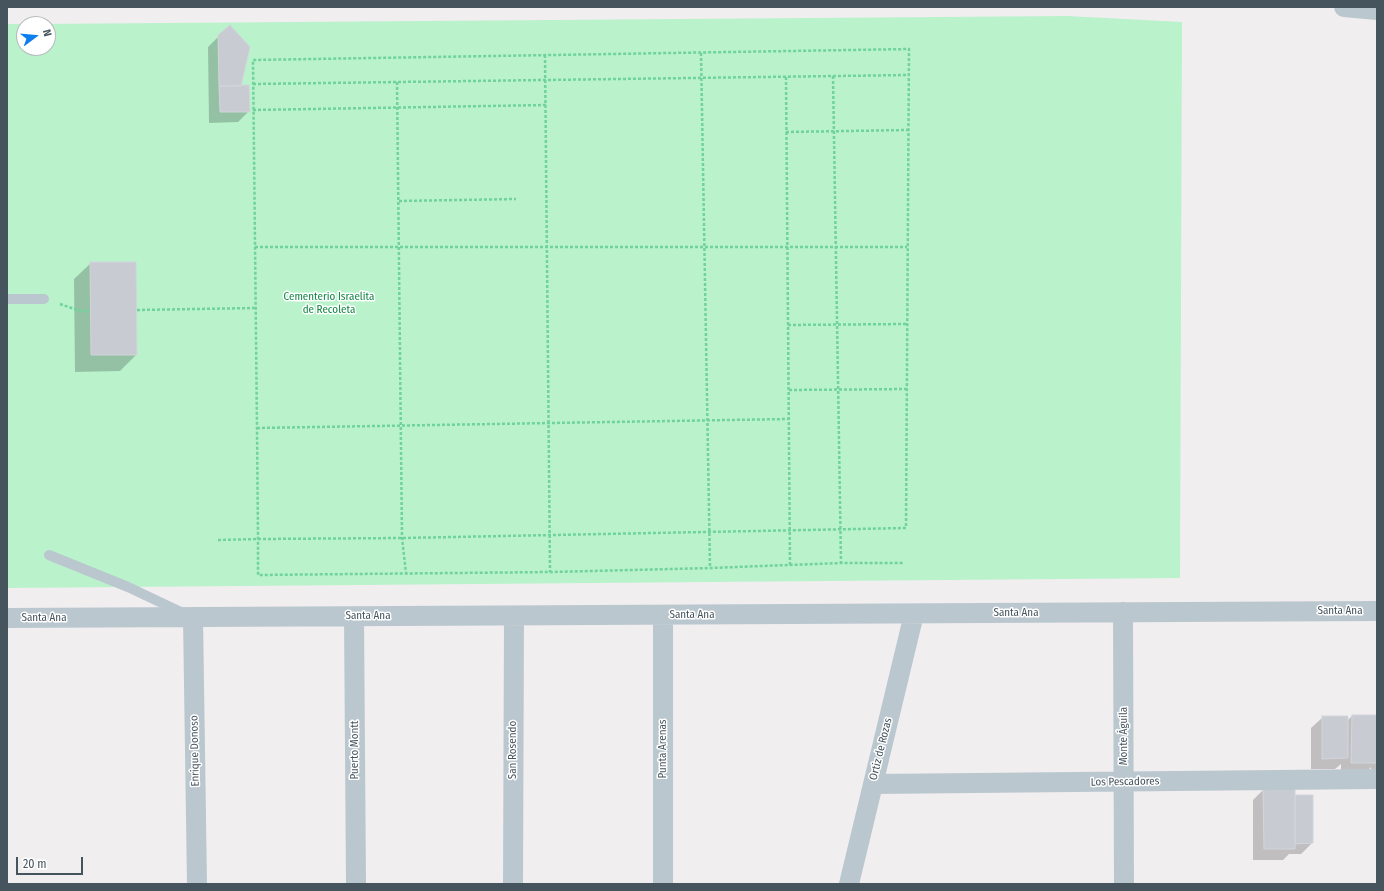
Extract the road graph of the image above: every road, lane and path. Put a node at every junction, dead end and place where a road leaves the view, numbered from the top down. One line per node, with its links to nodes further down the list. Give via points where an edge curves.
1 (1344, 7): 2 (street)
2 (1377, 10)
3 (701, 53): 4 (path); 5 (path, via 909,49); 8 (path)
4 (545, 55): 9 (path); 11 (path, via 253,60)
5 (909, 75): 6 (path); 15 (path)
6 (833, 76): 7 (path); 17 (path)
7 (786, 77): 8 (path); 16 (path)
8 (701, 78): 9 (path); 23 (path)
9 (545, 80): 10 (path); 12 (path)
10 (397, 82): 11 (path); 13 (path)
11 (253, 84): 14 (path)
12 (546, 105): 13 (path); 22 (path)
13 (397, 108): 14 (path); 19 (path)
14 (253, 110): 21 (path)
15 (908, 130): 17 (path); 26 (path)
16 (786, 132): 17 (path); 24 (path)
17 (834, 132): 25 (path)
18 (516, 199): 19 (path)
19 (399, 201): 20 (path)
20 (399, 246): 21 (path); 22 (path); 41 (path)
21 (255, 247): 29 (path)
22 (547, 247): 23 (path); 40 (path)
23 (704, 247): 24 (path); 39 (path)
24 (787, 247): 25 (path); 32 (path)
25 (836, 247): 26 (path); 33 (path)
26 (908, 247): 34 (path)
27 (44, 298): 28 (lane); 31 (path, via 80,311)
28 (7, 299)
29 (256, 308): 30 (path); 42 (path)
30 (137, 310)
31 (90, 311)
32 (788, 324): 33 (path); 36 (path)
33 (837, 324): 34 (path); 37 (path)
34 (907, 324): 35 (path)
35 (907, 389): 37 (path); 43 (path, via 906,528)
36 (789, 390): 37 (path); 38 (path)
37 (838, 390): 43 (path)
38 (788, 419): 39 (path); 44 (path)
39 (707, 421): 40 (path); 45 (path)
40 (548, 423): 41 (path); 46 (path)
41 (401, 426): 42 (path); 47 (path)
42 (257, 428): 48 (path)
43 (840, 529): 44 (path); 51 (path)
44 (790, 530): 45 (path); 53 (path)
45 (709, 532): 46 (path); 54 (path)
46 (549, 534): 47 (path); 55 (path)
47 (402, 538): 48 (path); 56 (path)
48 (258, 539): 49 (path); 56 (path, via 258,575)
49 (218, 540)
50 (49, 555): 63 (lane)
51 (841, 563): 52 (path); 53 (path)
52 (904, 563)
53 (790, 566): 54 (path)
54 (710, 568): 55 (path)
55 (550, 572): 56 (path)
56 (406, 573)
57 (1377, 611): 58 (street, Santa Ana)
58 (1123, 612): 59 (street, Santa Ana); 66 (street, Monte Águila)
59 (914, 614): 60 (street, Santa Ana); 67 (street, Ortiz de Rozas)
60 (663, 615): 62 (street, Santa Ana); 71 (street, Punta Arenas)
61 (354, 616): 62 (street, Santa Ana); 63 (street, Santa Ana); 69 (street, Puerto Montt)
62 (514, 616): 70 (street, San Rosendo)
63 (193, 617): 64 (street, Santa Ana); 68 (street, Enrique Donoso)
64 (7, 618)
65 (1377, 779): 66 (street, Los Pescadores)
66 (1124, 782): 67 (street, Los Pescadores); 73 (street, Monte Águila)
67 (873, 784): 72 (street, Ortiz de Rozas)
68 (197, 884)
69 (356, 884)
70 (513, 884)
71 (662, 884)
72 (849, 884)
73 (1124, 884)

